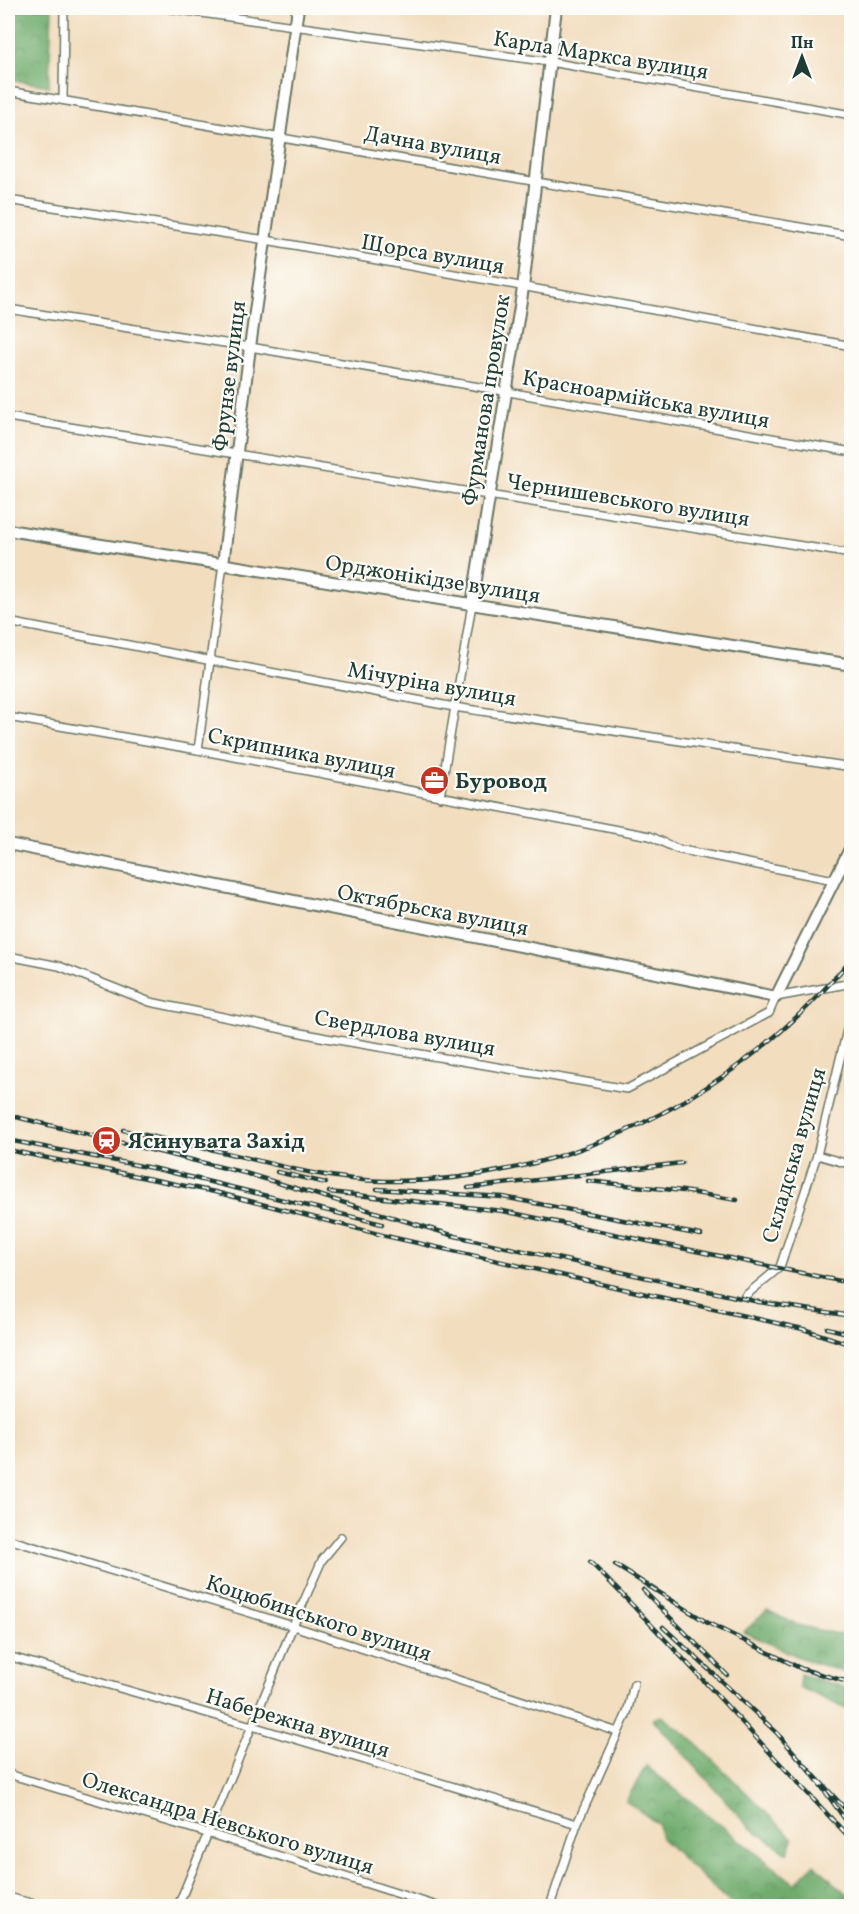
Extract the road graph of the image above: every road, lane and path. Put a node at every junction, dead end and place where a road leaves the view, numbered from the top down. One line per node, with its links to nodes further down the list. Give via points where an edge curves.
1 (64, 8): 8 (street)
2 (166, 8): 5 (street, Карла Маркса вулиця)
3 (298, 8): 5 (main road, Фрунзе вулиця)
4 (556, 8): 6 (main road, Фурманова провулок)
5 (295, 26): 6 (street, Карла Маркса вулиця); 10 (main road, Фрунзе вулиця)
6 (549, 62): 9 (street, Карла Маркса вулиця); 11 (main road, Фурманова провулок)
7 (8, 91): 8 (street, Дачна вулиця)
8 (63, 100): 10 (street, Дачна вулиця)
9 (852, 115)
10 (280, 136): 11 (street, Дачна вулиця); 14 (main road, Фрунзе вулиця)
11 (535, 180): 13 (street, Дачна вулиця); 15 (main road, Фурманова провулок)
12 (8, 200): 14 (street, Щорса вулиця)
13 (852, 236)
14 (266, 240): 15 (street, Щорса вулиця); 18 (main road, Фрунзе вулиця)
15 (523, 288): 17 (street, Щорса вулиця); 19 (main road, Фурманова провулок)
16 (8, 309): 18 (street, Красноармійська вулиця)
17 (852, 346)
18 (250, 347): 19 (street, Красноармійська вулиця); 22 (main road, Фрунзе вулиця)
19 (507, 392): 21 (street, Красноармійська вулиця); 23 (main road, Фурманова провулок)
20 (8, 417): 22 (street, Чернишевського вулиця)
21 (852, 452)
22 (238, 453): 23 (street, Чернишевського вулиця); 26 (main road, Фрунзе вулиця)
23 (490, 494): 25 (street, Чернишевського вулиця); 27 (main road, Фурманова провулок)
24 (8, 530): 26 (main road, Орджонікідзе вулиця)
25 (852, 554)
26 (223, 564): 27 (main road, Орджонікідзе вулиця); 29 (street, Фрунзе вулиця)
27 (472, 604): 30 (main road, Орджонікідзе вулиця); 31 (street, Фурманова провулок)
28 (8, 622): 29 (street, Мічуріна вулиця)
29 (211, 660): 31 (street, Мічуріна вулиця); 33 (street, Фрунзе вулиця)
30 (852, 665)
31 (454, 707): 34 (street, Мічуріна вулиця); 35 (street, Фурманова провулок)
32 (8, 717): 33 (street, Скрипника вулиця)
33 (198, 750): 35 (street, Скрипника вулиця)
34 (852, 766)
35 (440, 797): 38 (street, Скрипника вулиця, via 650,836 677,849)
36 (8, 844): 41 (main road, Октябрьска вулиця)
37 (852, 845): 38 (main road)
38 (834, 880): 41 (main road)
39 (8, 956): 41 (street, Свердлова вулиця, via 59,966 150,1002 326,1038 627,1089 769,1013)
40 (852, 983): 41 (street, Октябрьска вулиця)
41 (776, 997)
42 (852, 1009): 43 (street, Складська вулиця)
43 (817, 1155): 44 (street); 45 (street, Складська вулиця, via 780,1267)
44 (852, 1165)
45 (746, 1296)
46 (341, 1537): 48 (street, via 322,1560)
47 (8, 1539): 48 (street, Коцюбинського вулиця)
48 (292, 1626): 51 (street); 52 (street, Коцюбинського вулиця)
49 (8, 1656): 51 (street, Набережна вулиця)
50 (634, 1684): 52 (street)
51 (252, 1726): 54 (street, Набережна вулиця); 55 (street)
52 (618, 1732): 54 (street)
53 (8, 1774): 55 (street, Олександра Невського вулиця)
54 (577, 1824): 60 (street)
55 (207, 1833): 58 (street); 59 (street, Олександра Невського вулиця)
56 (8, 1897): 57 (street)
57 (42, 1906)
58 (178, 1906)
59 (437, 1906)
60 (550, 1906)

